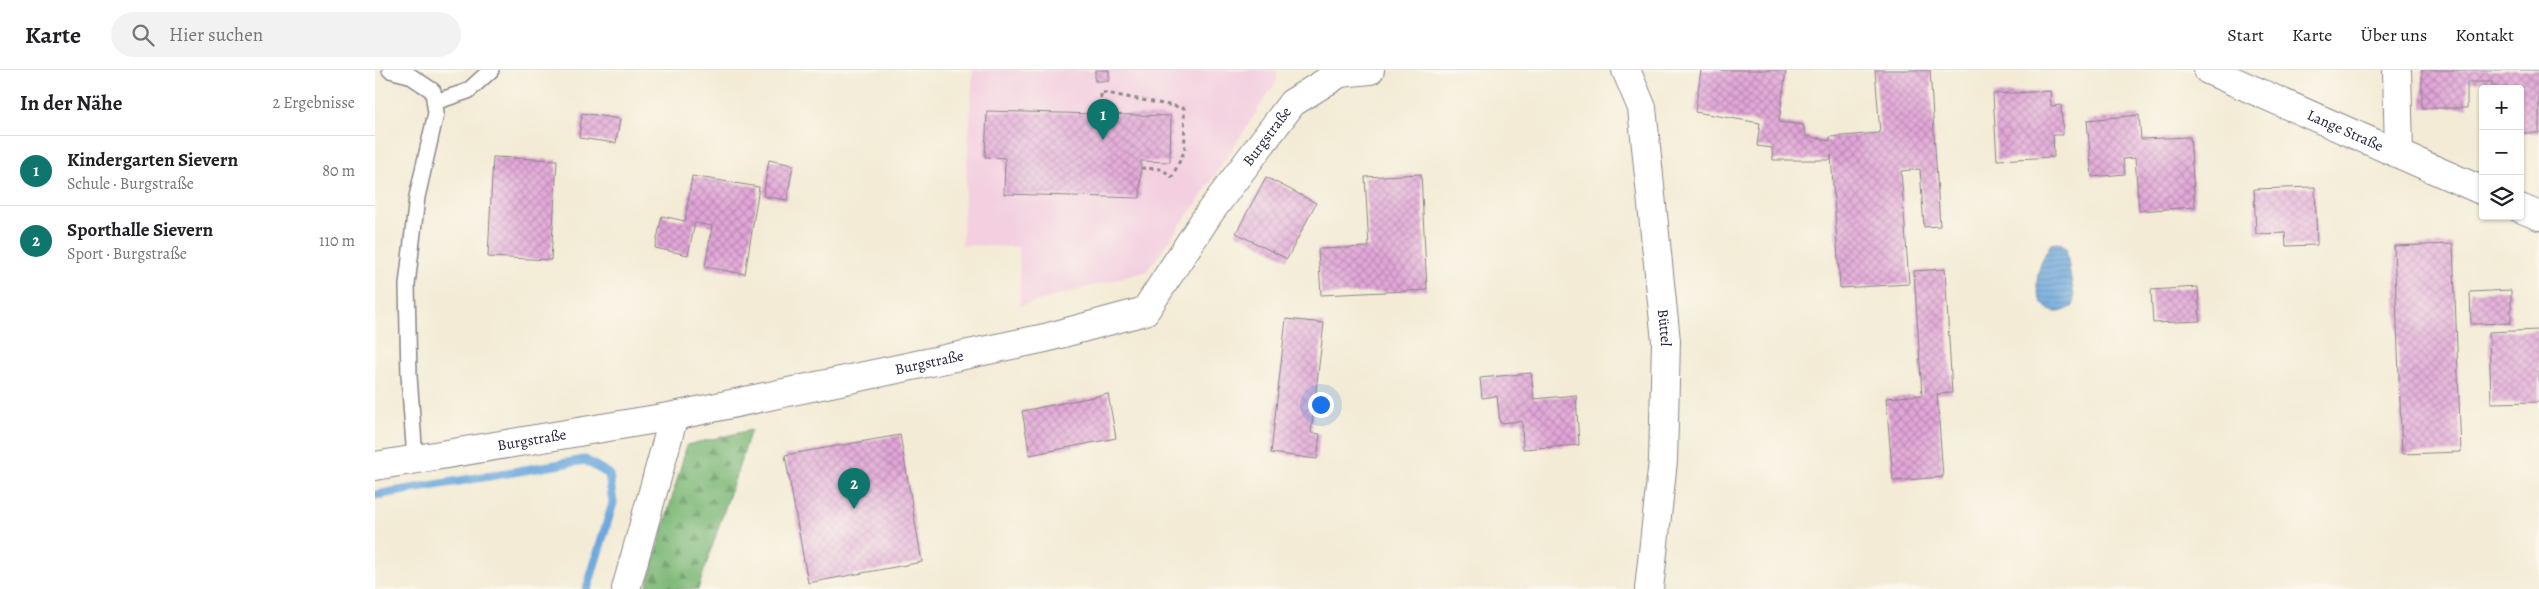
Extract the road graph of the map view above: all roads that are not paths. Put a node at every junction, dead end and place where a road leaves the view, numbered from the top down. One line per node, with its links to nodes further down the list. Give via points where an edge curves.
1 (390, 70): 7 (lane, via 409,75 433,91)
2 (491, 70): 7 (lane, via 468,91)
3 (1370, 70): 12 (street, Burgstraße, via 1340,72 1292,103 1210,212 1145,311 1045,338)
4 (1626, 70): 16 (street, Büttel, via 1642,108 1666,341 1663,461)
5 (2208, 70): 8 (street, Lange Straße)
6 (2397, 70): 8 (street)
7 (435, 102): 13 (lane, via 436,113 417,197 407,285)
8 (2399, 153): 9 (street, Lange Straße)
9 (2479, 189)
10 (2524, 210): 11 (street)
11 (2539, 216)
12 (674, 416): 13 (street, Burgstraße); 15 (street)
13 (415, 459): 14 (street, Burgstraße)
14 (375, 466)
15 (626, 589)
16 (1649, 589)

